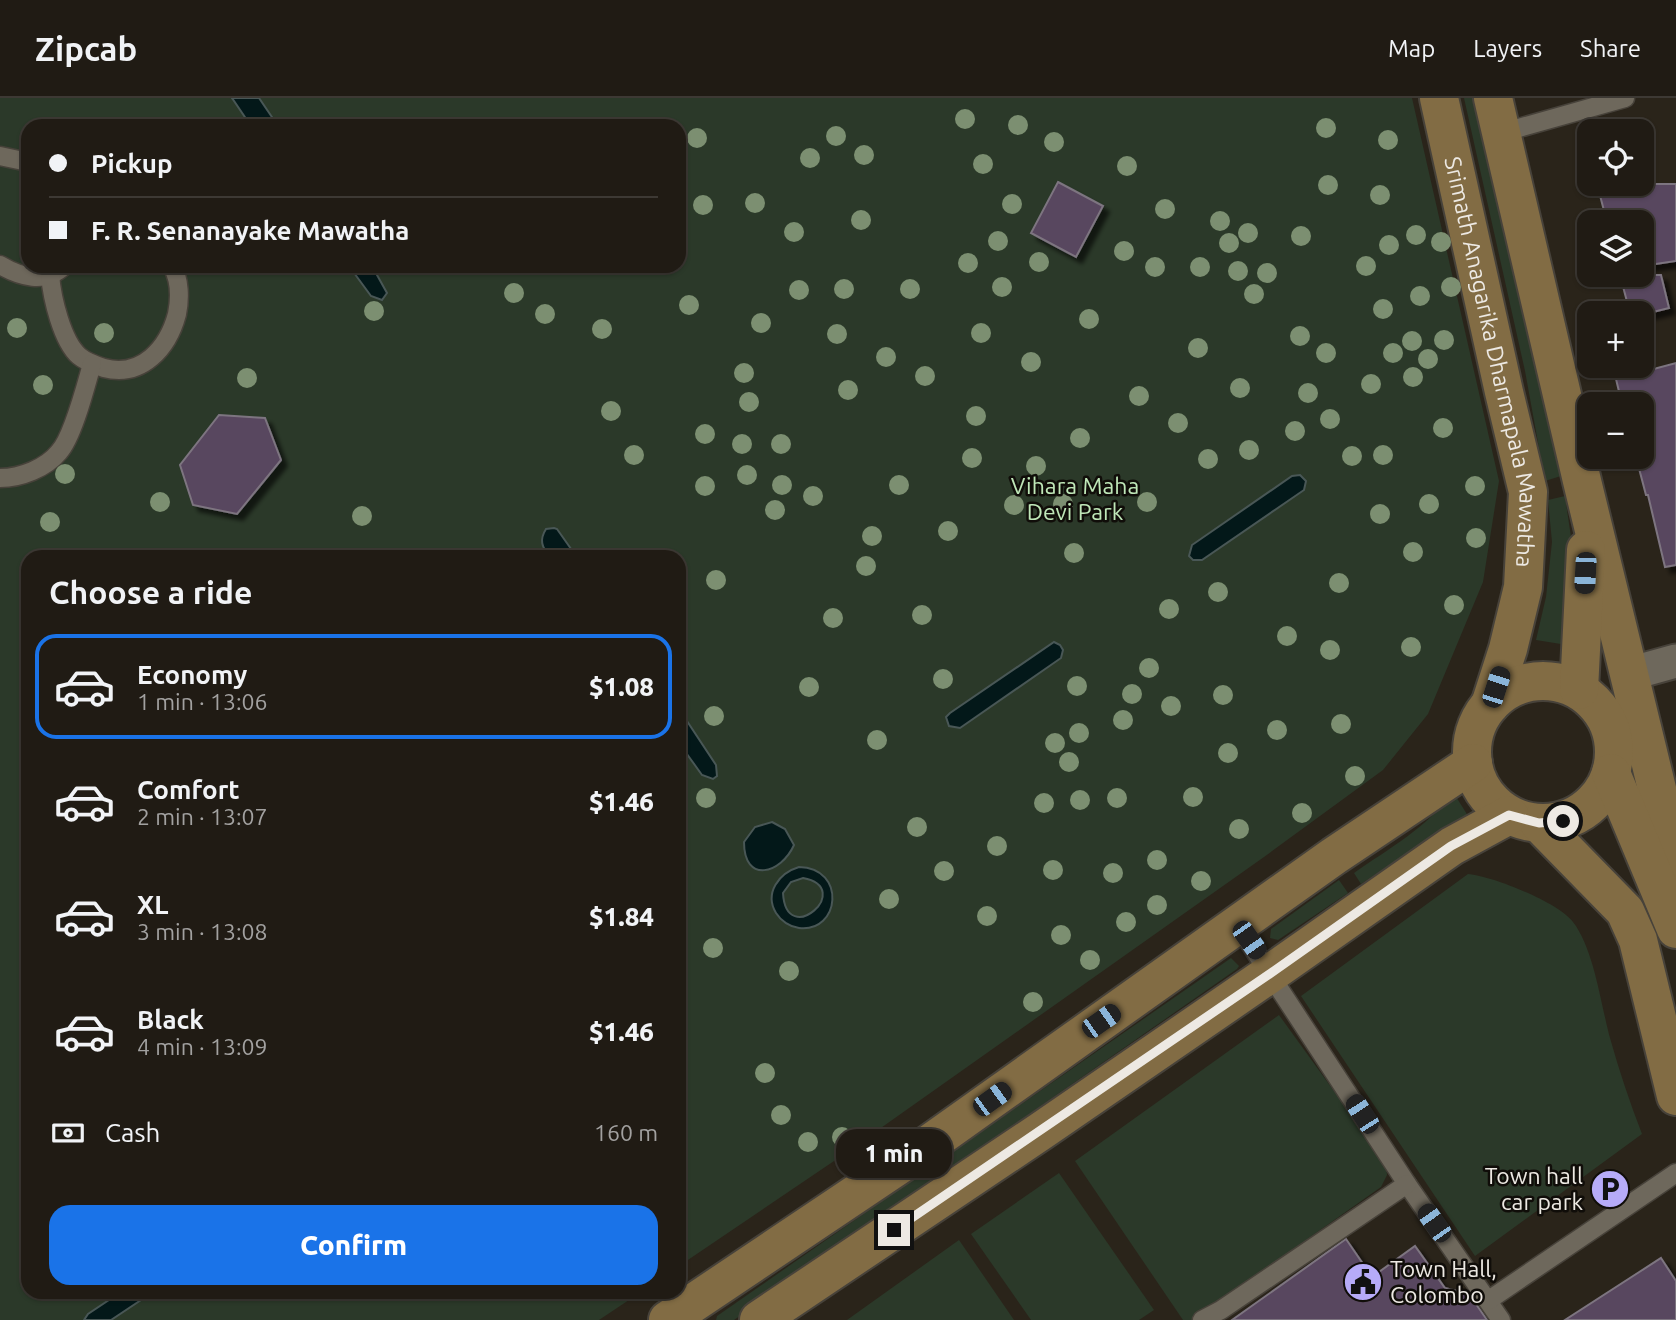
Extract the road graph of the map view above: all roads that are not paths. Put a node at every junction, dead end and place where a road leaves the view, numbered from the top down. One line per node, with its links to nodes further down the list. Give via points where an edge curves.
1 (1439, 98): 16 (main road, Srimath Anagarika Dharmapala Mawatha, via 1528,492 1523,587)
2 (1625, 98): 3 (lane)
3 (1497, 116): 12 (main road)
4 (0, 156): 5 (lane)
5 (21, 160)
6 (0, 265): 7 (lane, via 15,275)
7 (49, 273)
8 (57, 273): 10 (lane, via 52,294 68,339 77,355)
9 (176, 273): 10 (lane, via 179,302 174,326 162,348 144,364 128,370)
10 (92, 364): 11 (lane, via 60,452 36,470)
11 (0, 478)
12 (1582, 481): 14 (main road); 15 (main road, via 1586,550)
13 (1676, 661): 14 (street)
14 (1629, 674): 20 (main road)
15 (1579, 690): 16 (main road, via 1542,681 1522,684); 18 (main road, via 1606,718 1614,754)
16 (1490, 705): 17 (main road, via 1473,742)
17 (1473, 762): 19 (main road, via 1479,783 1492,802); 21 (main road)
18 (1611, 773): 19 (main road, via 1601,794 1584,811 1563,821); 22 (main road)
19 (1524, 819): 23 (main road, via 1451,846); 24 (main road, via 1625,911 1638,940)
20 (1676, 867)
21 (1237, 924): 23 (lane); 28 (main road, via 908,1159)
22 (1676, 929)
23 (1271, 973): 26 (lane); 29 (main road)
24 (1676, 1096)
25 (1676, 1173): 27 (lane)
26 (1407, 1184): 27 (lane); 30 (lane)
27 (1489, 1300): 31 (lane)
28 (672, 1319)
29 (759, 1320)
30 (1202, 1320)
31 (1502, 1320)

